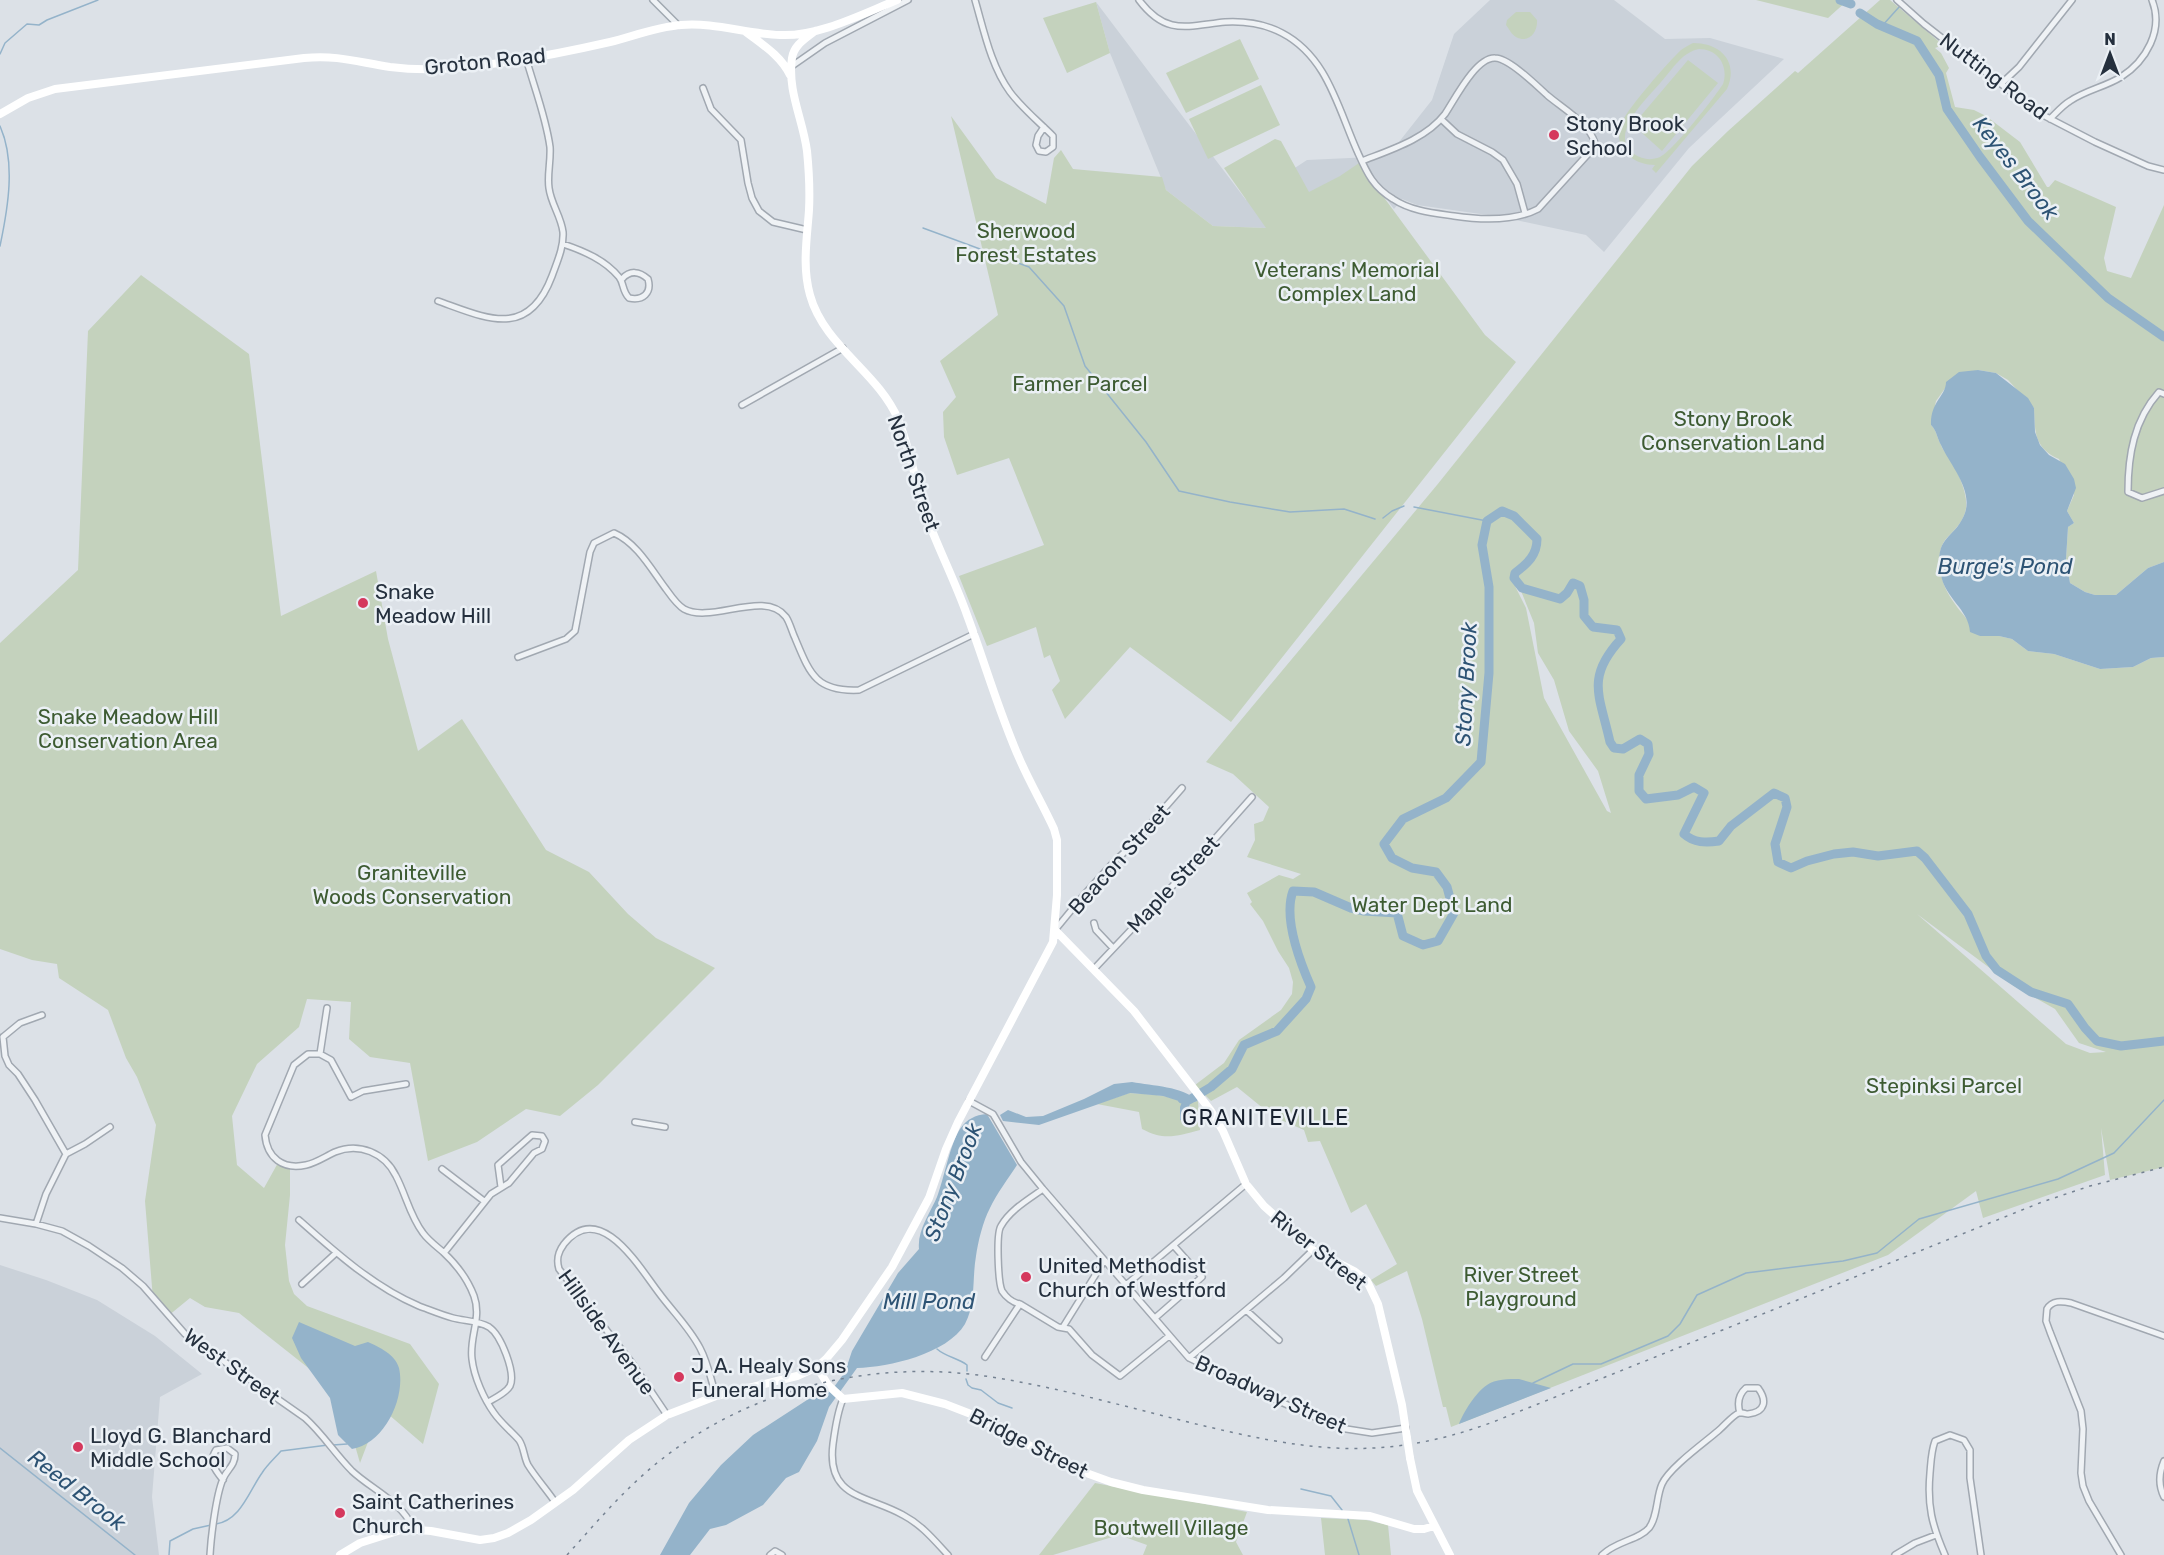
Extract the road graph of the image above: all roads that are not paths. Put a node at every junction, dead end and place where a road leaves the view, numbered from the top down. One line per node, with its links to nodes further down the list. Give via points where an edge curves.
1 (653, 0): 9 (street)
2 (897, 0): 11 (main road, Groton Road)
3 (908, 0): 13 (street, via 825,43)
4 (975, 0): 20 (street, via 1002,79)
5 (1139, 0): 21 (street, via 1158,19 1176,27 1245,22 1275,30 1301,45 1328,80)
6 (1898, 0): 15 (street, Nutting Road)
7 (2072, 0): 15 (street)
8 (2152, 0): 19 (street, via 2159,19 2156,41 2144,57 2121,77 2070,100)
9 (678, 25): 10 (main road, Groton Road); 12 (main road, Groton Road)
10 (745, 31): 11 (main road, Groton Road, via 782,36); 14 (main road, via 771,51)
11 (815, 31): 13 (main road, North Street, via 795,48)
12 (526, 58): 17 (main road, Groton Road, via 429,69 341,57 296,59 55,89); 25 (street, via 550,145 548,185)
13 (792, 66): 14 (main road, North Street)
14 (792, 79): 24 (main road, North Street, via 807,148)
15 (2002, 83): 19 (street, Nutting Road)
16 (703, 88): 24 (street, via 711,109 741,140 748,183 759,211 773,222)
17 (0, 114)
18 (1440, 119): 21 (street, via 1431,129); 23 (street, via 1457,134 1503,160 1517,184); 23 (street, via 1482,62 1492,57 1502,58 1592,134 1595,143 1589,153 1538,209)
19 (2050, 120): 22 (street, Nutting Road)
20 (1044, 127): 20 (street, via 1055,142 1046,152 1039,151 1036,145)
21 (1362, 161): 23 (street, via 1367,175 1380,190 1412,208 1480,220)
22 (2164, 170)
23 (1525, 213)
24 (807, 230): 28 (main road, North Street, via 804,263 810,297 820,320)
25 (563, 244): 26 (street, via 594,256); 27 (street, via 543,294 530,311 511,319 492,319)
26 (622, 279): 26 (street, via 629,298 641,298 650,288 648,279 639,273)
27 (438, 301)
28 (843, 348): 30 (street); 32 (main road, North Street, via 888,400 898,420 926,516)
29 (2164, 394): 31 (street, via 2159,392 2150,401 2135,432 2128,492 2142,498)
30 (742, 405)
31 (2164, 491)
32 (974, 634): 33 (street, via 859,690 841,691 827,686 806,667 786,617 778,609 765,605 696,613 684,609 626,538 614,533 594,543 590,552 575,631 566,639); 37 (main road, North Street, via 1020,760 1054,829)
33 (518, 657)
34 (1182, 788): 37 (street, Beacon Street)
35 (1252, 797): 38 (street, Maple Street)
36 (1094, 923): 38 (street)
37 (1055, 930): 39 (main road, River Street); 45 (main road, North Street, via 1049,952)
38 (1113, 948): 39 (street, Maple Street)
39 (1094, 969): 51 (main road, River Street, via 1134,1011 1203,1101 1219,1124)
40 (327, 1008): 43 (street)
41 (42, 1015): 42 (street, via 20,1023)
42 (2, 1036): 49 (street, via 9,1065 35,1100)
43 (320, 1054): 44 (street, via 331,1060 351,1096); 61 (street, via 308,1054 294,1065 265,1135 271,1156 290,1165 306,1165 348,1149 372,1152 392,1168 415,1221)
44 (406, 1084)
45 (969, 1101): 53 (street, Broadway Street, via 993,1114 1021,1162); 75 (main road, North Street, via 948,1142 929,1198 892,1267 842,1340)
46 (635, 1122): 47 (street)
47 (665, 1126)
48 (110, 1127): 49 (street)
49 (66, 1154): 57 (street)
50 (442, 1169): 54 (street)
51 (1246, 1184): 58 (street); 59 (main road, River Street, via 1270,1212)
52 (501, 1187): 52 (street, via 542,1149 542,1136 532,1135 498,1165); 54 (street)
53 (1043, 1189): 62 (street, Broadway Street); 65 (street, via 1012,1213 999,1230 1000,1286 1006,1296)
54 (484, 1201): 61 (street)
55 (0, 1218): 57 (street, West Street)
56 (299, 1220): 60 (street)
57 (36, 1224): 87 (street, West Street, via 73,1237 122,1268 185,1334 305,1418 353,1472 408,1517)
58 (1174, 1246): 64 (street); 67 (street, via 1202,1277)
59 (1314, 1250): 66 (street); 81 (main road, River Street, via 1354,1271 1367,1281 1374,1294)
60 (336, 1253): 63 (street); 68 (street, via 416,1305)
61 (444, 1253): 68 (street, via 470,1288)
62 (1104, 1261): 64 (street, Broadway Street); 69 (street)
63 (302, 1284)
64 (1126, 1285): 67 (street, Broadway Street)
65 (1020, 1304): 69 (street); 73 (street)
66 (1246, 1310): 72 (street); 74 (street)
67 (1155, 1318): 70 (street, Broadway Street)
68 (477, 1323): 78 (street, via 472,1361); 78 (street, via 489,1327 499,1338 512,1380 509,1388)
69 (1063, 1327): 70 (street, via 1120,1376)
70 (1169, 1336): 74 (street, Broadway Street)
71 (2164, 1336): 99 (street, via 2072,1303 2054,1302 2047,1309 2046,1321 2081,1411 2083,1486)
72 (1279, 1340)
73 (986, 1357)
74 (1189, 1358): 81 (street, Broadway Street, via 1340,1428 1372,1433)
75 (817, 1367): 76 (main road, via 797,1376); 77 (main road)
76 (716, 1396): 80 (main road); 80 (street, Hillside Avenue, via 700,1347 634,1259 608,1234 591,1229 579,1231 562,1247 557,1259 559,1269)
77 (840, 1397): 86 (main road, Bridge Street, via 902,1393 945,1404 976,1416 1067,1466 1143,1490 1268,1509 1370,1516 1414,1529); 93 (street, via 832,1452 837,1480 866,1499 909,1518)
78 (488, 1402): 85 (street, via 520,1442 528,1465)
79 (1740, 1413): 79 (street, via 1738,1400 1742,1392 1758,1388 1764,1404 1754,1413); 95 (street, via 1665,1479 1649,1528)
80 (667, 1415): 85 (main road, via 629,1440)
81 (1406, 1428): 86 (main road, River Street, bridge, via 1417,1491)
82 (2164, 1461): 84 (street, via 2160,1490)
83 (223, 1480): 83 (street, via 212,1459 216,1450 227,1448 235,1454); 89 (street)
84 (2164, 1497)
85 (555, 1502): 87 (main road, via 531,1520 494,1538 480,1540)
86 (1434, 1526): 94 (main road, River Street)
87 (413, 1529): 90 (main road, via 360,1543)
88 (1936, 1535): 96 (street); 97 (street); 98 (street, via 1928,1502 1931,1452 1935,1441 1950,1435 1964,1440 1970,1450)
89 (210, 1555)
90 (340, 1555)
91 (770, 1555): 92 (street, via 777,1551)
92 (783, 1555)
93 (948, 1555)
94 (1449, 1555)
95 (1602, 1555)
96 (1895, 1555)
97 (1945, 1555)
98 (1981, 1555)
99 (2121, 1555)

